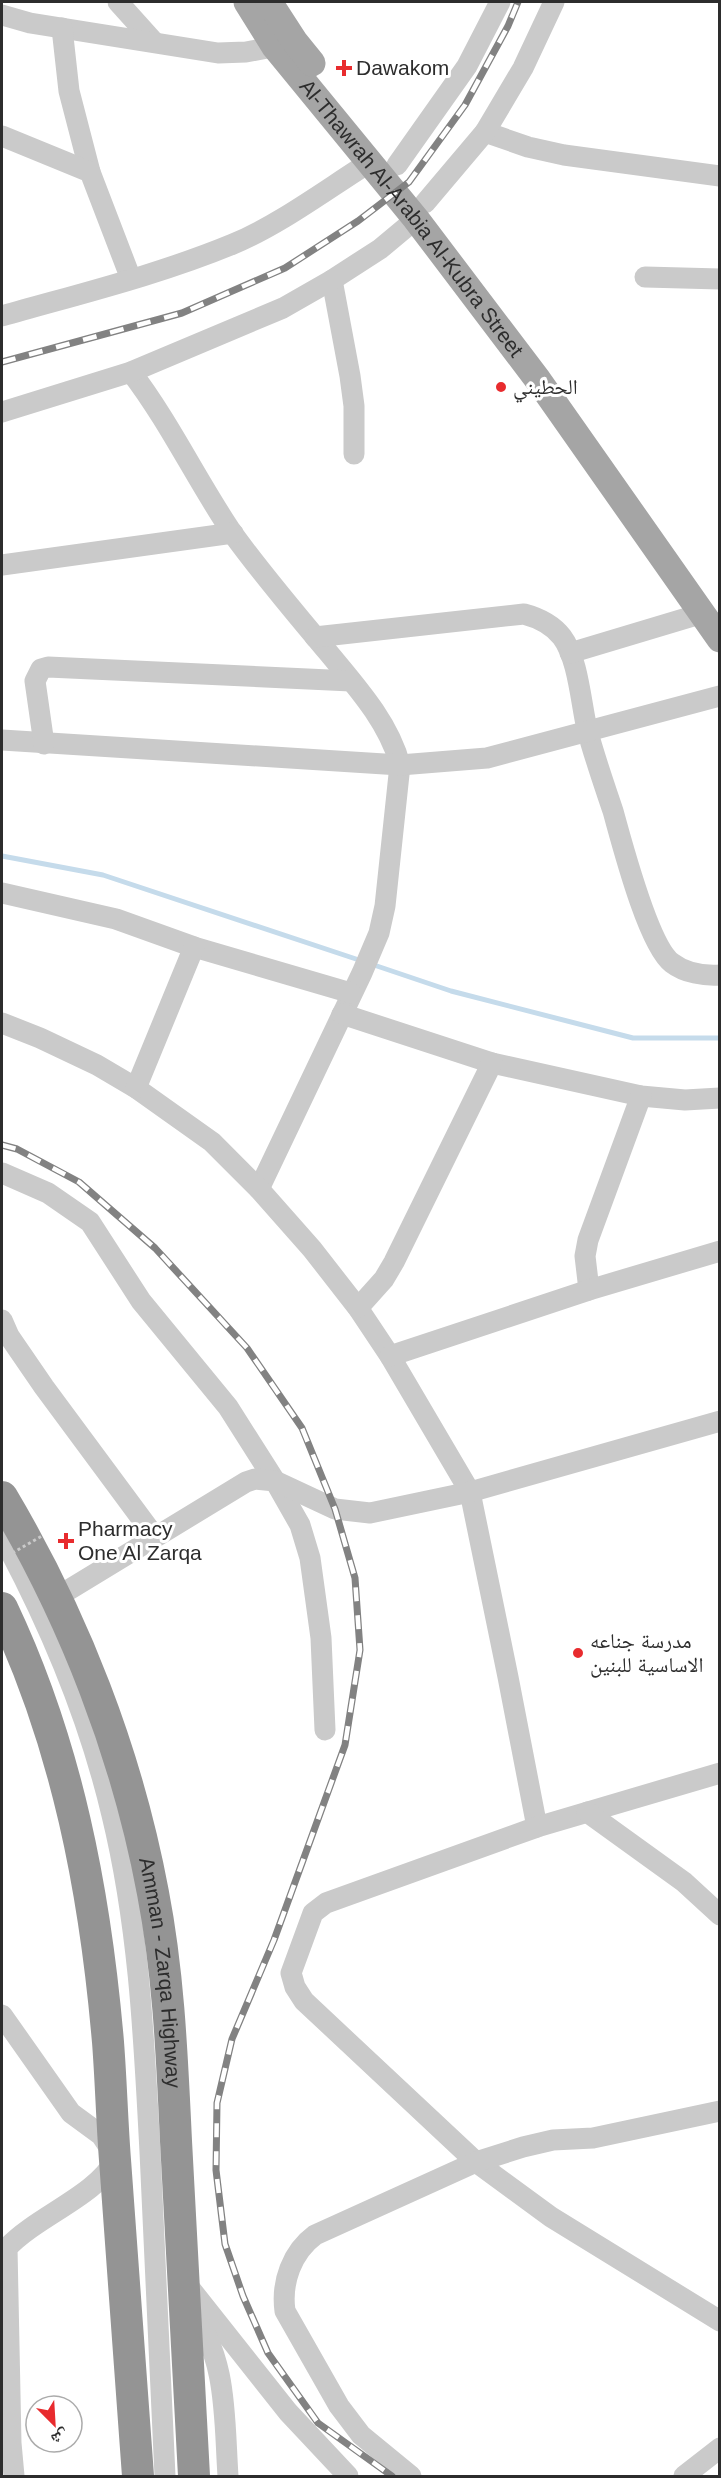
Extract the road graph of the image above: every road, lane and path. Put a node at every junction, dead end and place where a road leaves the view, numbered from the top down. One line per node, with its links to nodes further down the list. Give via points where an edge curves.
1 (118, 2): 8 (street)
2 (247, 2): 9 (main road, Al-Thawrah Al-Arabia Al-Kubra Street)
3 (269, 2): 9 (main road, Al-Thawrah Al-Arabia Al-Kubra Street)
4 (500, 2): 13 (street, via 467,66)
5 (554, 2): 10 (street, via 524,68)
6 (2, 15): 7 (street)
7 (62, 27): 8 (street); 14 (street, via 69,91)
8 (154, 42): 9 (street, via 219,53)
9 (285, 45): 12 (main road, Al-Thawrah Al-Arabia Al-Kubra Street); 13 (main road, Al-Thawrah Al-Arabia Al-Kubra Street)
10 (485, 132): 15 (street, via 564,155); 16 (street)
11 (2, 136): 14 (street)
12 (370, 162): 16 (main road, Al-Thawrah Al-Arabia Al-Kubra Street); 18 (street, via 234,243)
13 (397, 165): 16 (main road, Al-Thawrah Al-Arabia Al-Kubra Street)
14 (90, 172): 18 (street)
15 (720, 176)
16 (421, 211): 20 (street, via 380,249); 27 (main road, Al-Thawrah Al-Arabia Al-Kubra Street, via 538,380)
17 (645, 277): 19 (street)
18 (131, 279): 21 (street)
19 (720, 279)
20 (332, 280): 22 (street, via 274,312); 24 (street, via 354,406)
21 (2, 316)
22 (130, 372): 23 (street); 25 (street)
23 (2, 412)
24 (354, 454)
25 (233, 533): 26 (street); 28 (street)
26 (2, 565)
27 (710, 612): 29 (main road, Al-Thawrah Al-Arabia Al-Kubra Street); 30 (street)
28 (315, 637): 30 (street, via 524,614 552,627 563,637); 31 (street)
29 (720, 639)
30 (570, 653): 33 (street)
31 (351, 681): 35 (street, via 48,667 41,669 35,681); 36 (street, via 387,732)
32 (720, 696): 33 (street)
33 (588, 731): 36 (street, via 487,758); 39 (street, via 657,943 671,962 688,971)
34 (2, 740): 35 (street)
35 (44, 744): 36 (street)
36 (400, 765): 40 (street, via 385,906 379,933)
37 (2, 893): 38 (street, via 116,919)
38 (195, 946): 40 (street); 44 (street)
39 (720, 975)
40 (351, 993): 41 (street)
41 (342, 1014): 43 (street); 48 (street)
42 (2, 1023): 44 (street, via 50,1042)
43 (492, 1064): 45 (street); 51 (street, via 394,1262)
44 (136, 1088): 48 (street, via 212,1142)
45 (640, 1096): 46 (street); 50 (street, via 588,1240 585,1256)
46 (720, 1098)
47 (2, 1173): 55 (street, via 48,1193 90,1222 148,1310 228,1407)
48 (259, 1189): 51 (street)
49 (720, 1251): 50 (street)
50 (589, 1290): 53 (street)
51 (358, 1308): 53 (street)
52 (2, 1320): 60 (street, via 44,1387)
53 (390, 1356): 56 (street)
54 (720, 1421): 56 (street)
55 (275, 1481): 56 (street, via 335,1509 370,1513); 60 (street, via 246,1482); 64 (street, via 300,1525 310,1558 321,1638)
56 (470, 1491): 67 (street)
57 (2, 1497): 62 (highway, Amman - Zarqa Highway)
58 (2, 1536): 81 (street, via 79,1704 110,1804 131,1909 144,2025)
59 (42, 1536): 61 (path, bridge)
60 (155, 1537): 62 (street)
61 (2, 1559): 80 (street, via 72,1715 97,1793 116,1875 134,2023)
62 (57, 1597): 75 (highway, Amman - Zarqa Highway, via 115,1746 153,1892 171,2031)
63 (2, 1608): 72 (highway, via 49,1723 78,1831 104,1995)
64 (325, 1730)
65 (720, 1773): 66 (street)
66 (587, 1812): 67 (street); 68 (street, via 684,1882)
67 (537, 1827): 73 (street, via 319,1906 291,1973 304,2001)
68 (720, 1915)
69 (2, 2015): 70 (street)
70 (8, 2035): 72 (street, via 71,2113 101,2135)
71 (720, 2110): 73 (street, via 593,2138 541,2142)
72 (115, 2160): 74 (street, via 99,2181 37,2221); 79 (highway)
73 (476, 2162): 76 (street, via 551,2217); 85 (street, via 315,2235 303,2243 287,2275 285,2311 339,2406 361,2435)
74 (4, 2248): 78 (street)
75 (185, 2293): 82 (highway, Amman - Zarqa Highway); 83 (street, via 219,2367); 84 (street)
76 (719, 2320)
77 (720, 2448): 86 (street)
78 (14, 2476)
79 (138, 2476)
80 (155, 2476)
81 (165, 2476)
82 (194, 2476)
83 (228, 2476)
84 (348, 2476)
85 (411, 2476)
86 (684, 2476)

